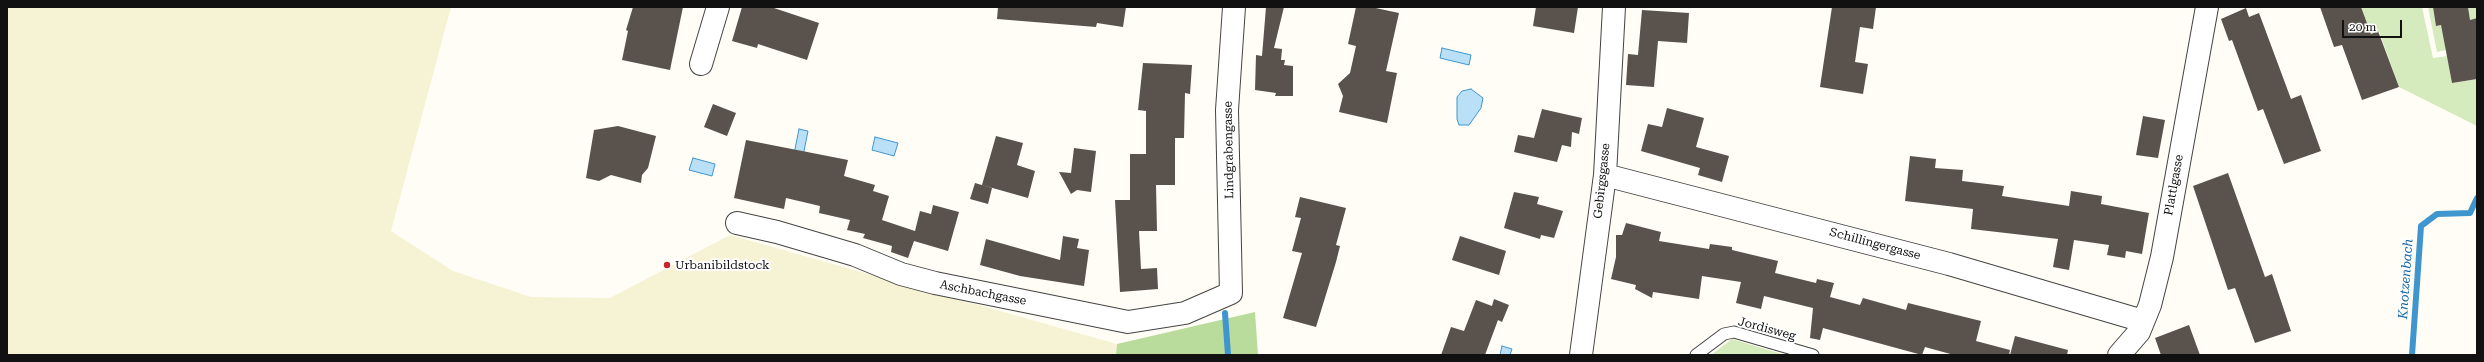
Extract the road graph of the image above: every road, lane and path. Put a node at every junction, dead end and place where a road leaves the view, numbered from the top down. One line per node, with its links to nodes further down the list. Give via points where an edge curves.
1 (718, 7): 5 (street)
2 (1234, 7): 8 (street, Lindgrabengasse, via 1227,110)
3 (1614, 7): 6 (street, Gebirgsgasse)
4 (2207, 7): 9 (street, Plattlgasse, via 2162,258)
5 (701, 64)
6 (1605, 175): 9 (street, Schillingergasse, via 1910,254); 10 (street, Gebirgsgasse)
7 (737, 223): 8 (street, Aschbachgasse, via 855,255 901,274 935,283 1128,322 1185,313)
8 (1232, 293)
9 (2143, 321): 13 (street, Plattlgasse, via 2138,332)
10 (1582, 355)
11 (1696, 355): 12 (lane, Jordisweg, via 1728,332)
12 (1813, 355)
13 (2119, 355)

